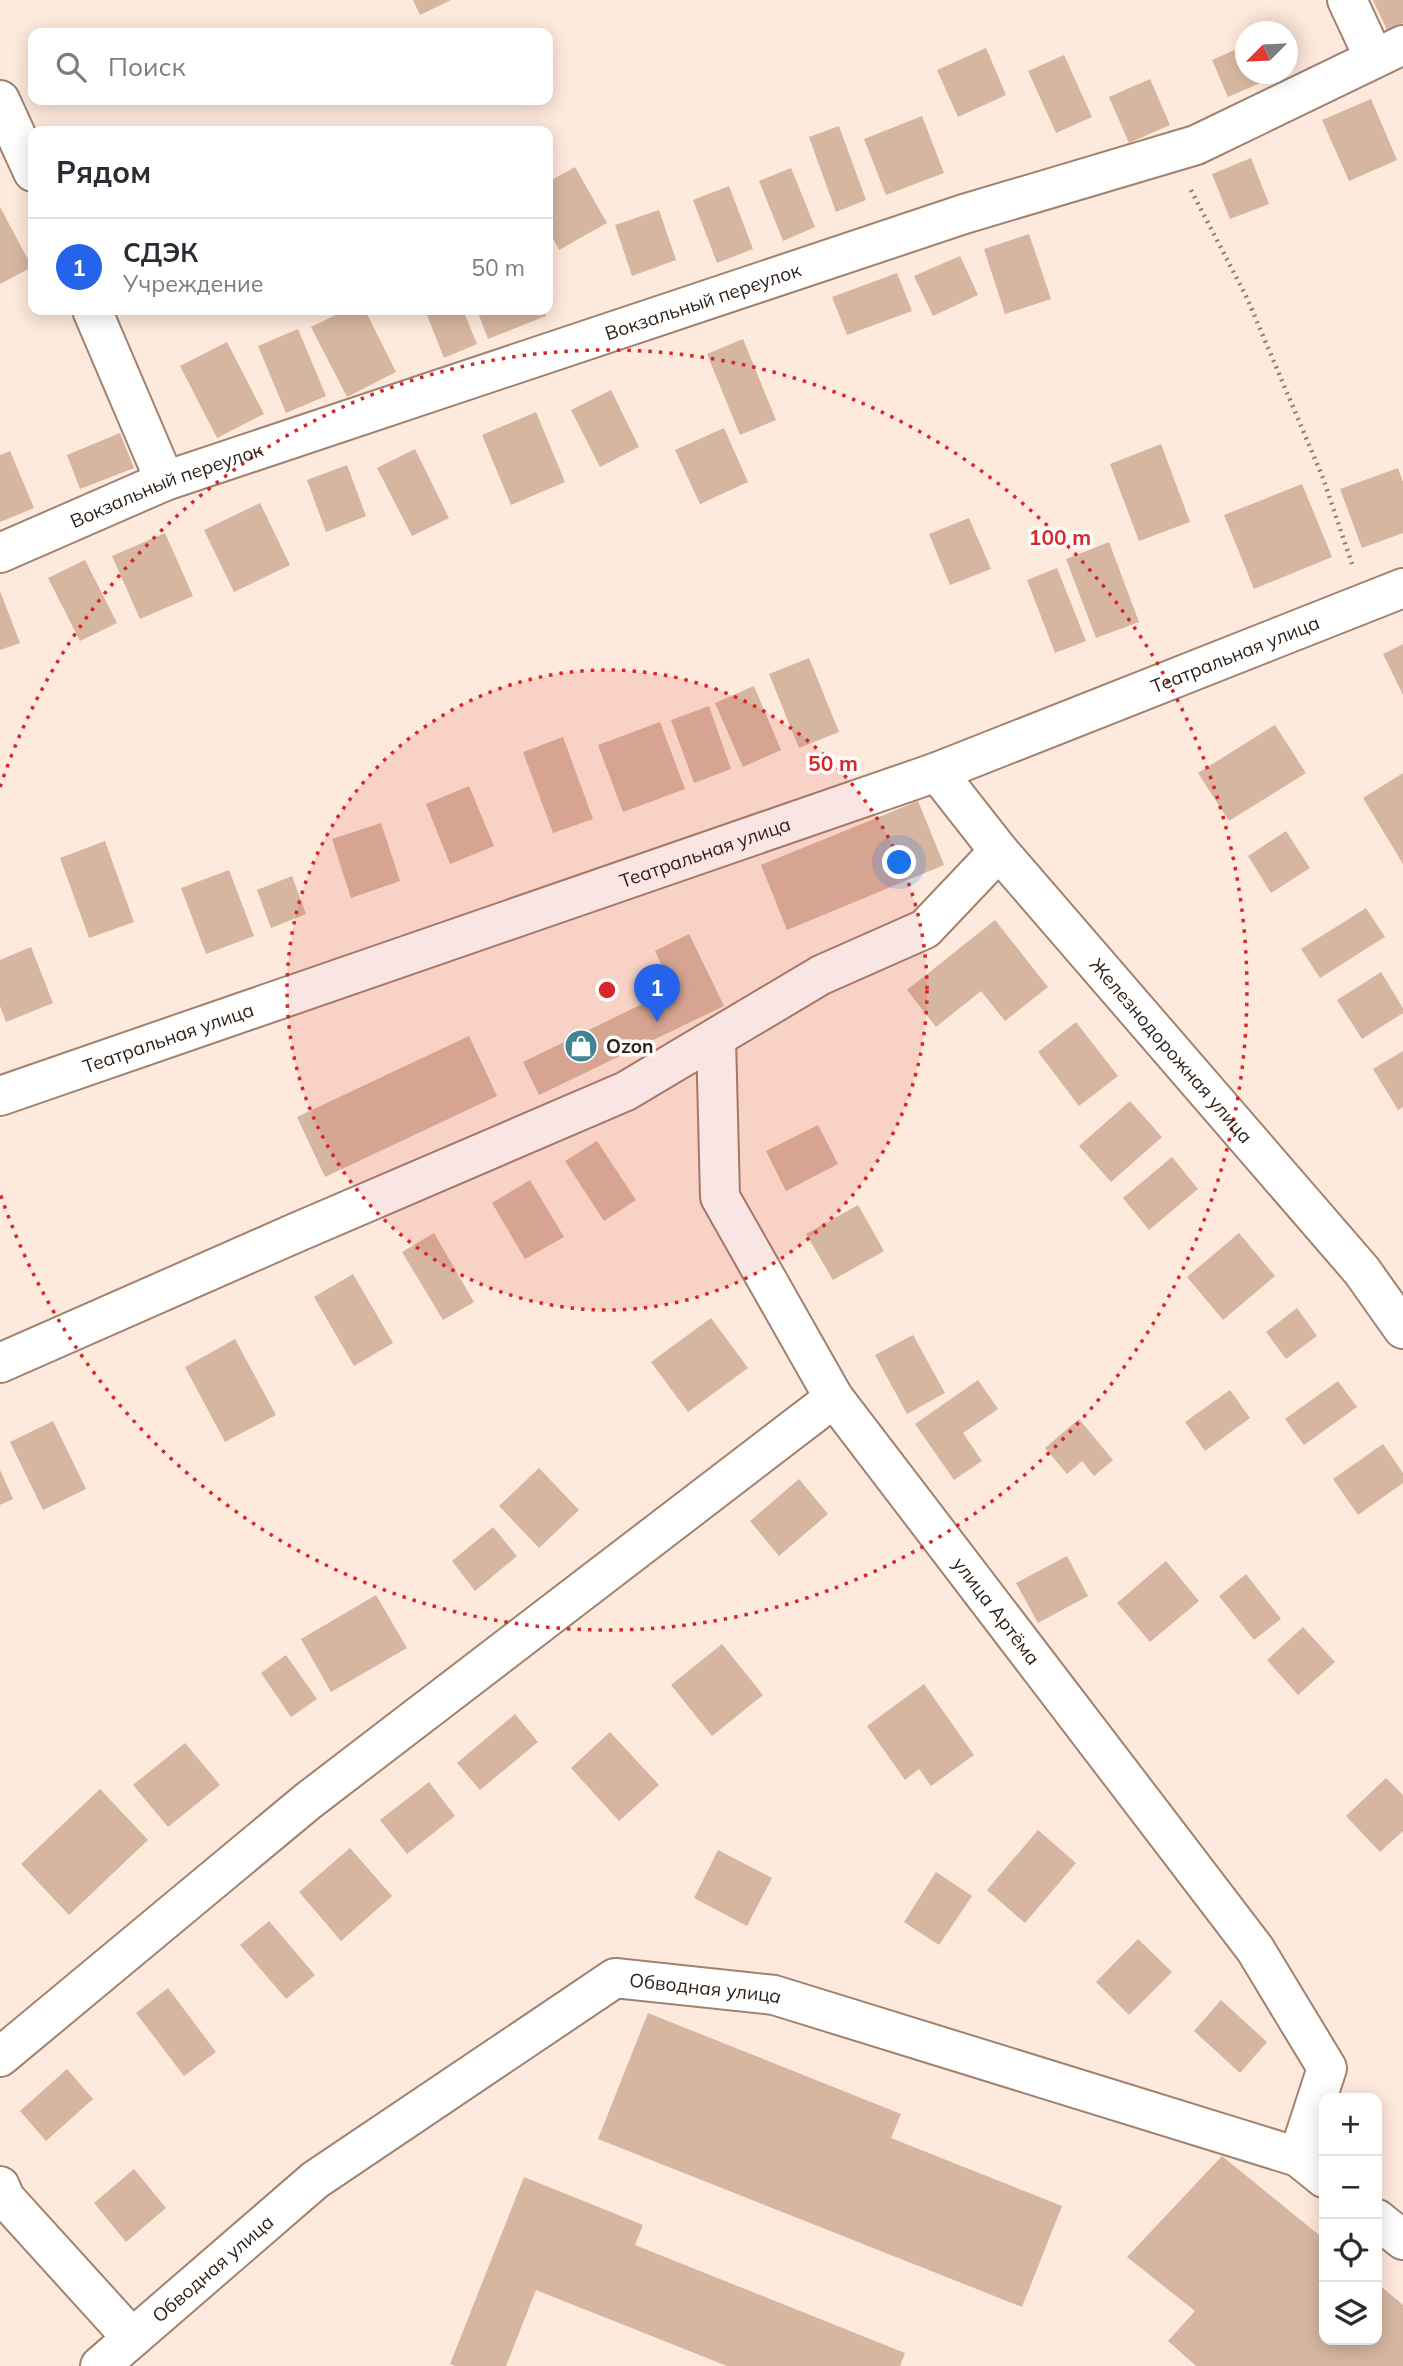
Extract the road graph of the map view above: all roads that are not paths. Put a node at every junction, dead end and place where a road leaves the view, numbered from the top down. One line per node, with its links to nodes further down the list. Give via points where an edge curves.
1 (1347, 0): 2 (street)
2 (1389, 51): 6 (street, Вокзальный переулок, via 1196,145 964,214)
3 (0, 100): 4 (street)
4 (28, 161)
5 (94, 315): 6 (street)
6 (165, 481): 7 (street, Вокзальный переулок)
7 (0, 553)
8 (1403, 588): 9 (street, Театральная улица)
9 (937, 772): 10 (street, Железнодорожная улица); 12 (street, Театральная улица)
10 (999, 852): 11 (street, via 925,929 821,975); 13 (street, Железнодорожная улица, via 1362,1271)
11 (716, 1038): 14 (street, via 626,1091); 15 (street, улица Артёма, via 720,1196)
12 (0, 1097)
13 (1403, 1329)
14 (0, 1363)
15 (834, 1398): 16 (street, via 308,1801); 17 (street, улица Артёма, via 1255,1949 1327,2068)
16 (0, 2057)
17 (1311, 2167): 21 (street, Обводная улица, via 774,1995 615,1978 315,2180)
18 (0, 2186): 21 (street, via 5,2198)
19 (1382, 2223): 20 (street)
20 (1403, 2240)
21 (132, 2338): 22 (street, Обводная улица)
22 (100, 2366)

